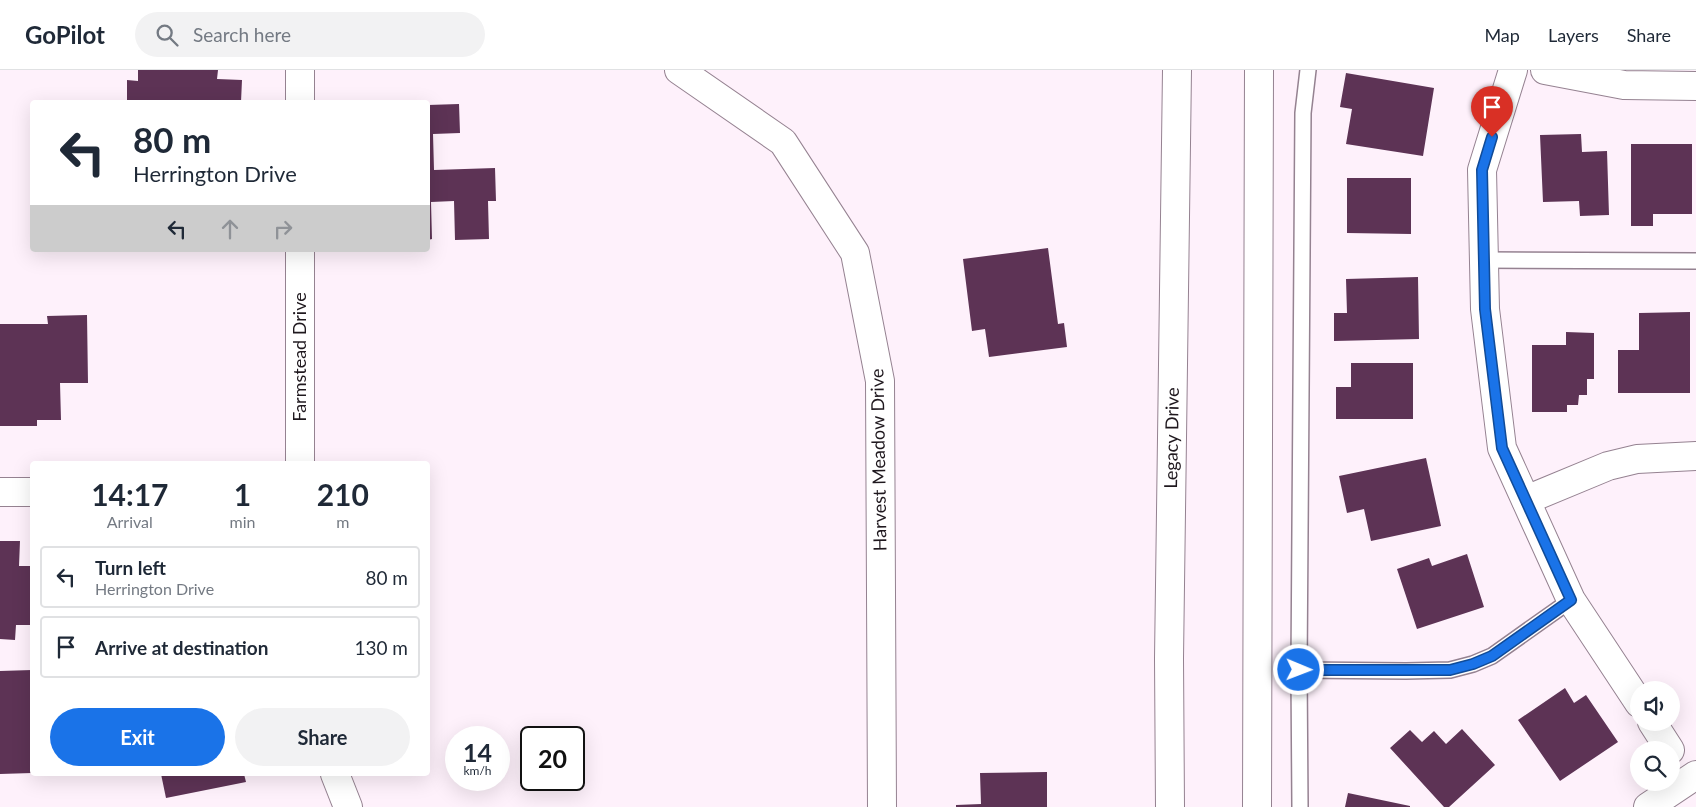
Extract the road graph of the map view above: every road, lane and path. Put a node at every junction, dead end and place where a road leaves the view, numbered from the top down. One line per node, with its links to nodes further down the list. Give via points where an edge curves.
1 (300, 70): 9 (street)
2 (679, 70): 26 (street, Harvest Meadow Drive, via 783,142 855,253 880,381)
3 (1177, 70): 27 (street, Legacy Drive)
4 (1259, 70): 28 (street)
5 (1308, 70): 19 (lane, via 1303,113)
6 (1513, 70): 11 (street, via 1482,170)
7 (1545, 70): 8 (street, via 1624,85)
8 (1696, 86)
9 (300, 100)
10 (300, 252): 14 (street, Farmstead Drive)
11 (1484, 260): 12 (lane); 17 (street, via 1485,309 1502,448)
12 (1696, 261)
13 (1696, 456): 17 (street, via 1637,460 1608,466)
14 (300, 461)
15 (0, 492): 16 (street)
16 (30, 492)
17 (1526, 500): 18 (street)
18 (1571, 600): 19 (lane, via 1492,656 1450,670); 20 (street)
19 (1299, 670): 29 (lane)
20 (1630, 689)
21 (1680, 762): 23 (street)
22 (336, 776): 25 (street)
23 (1693, 777): 24 (street)
24 (1661, 803)
25 (348, 807)
26 (882, 807)
27 (1170, 807)
28 (1257, 807)
29 (1300, 807)

